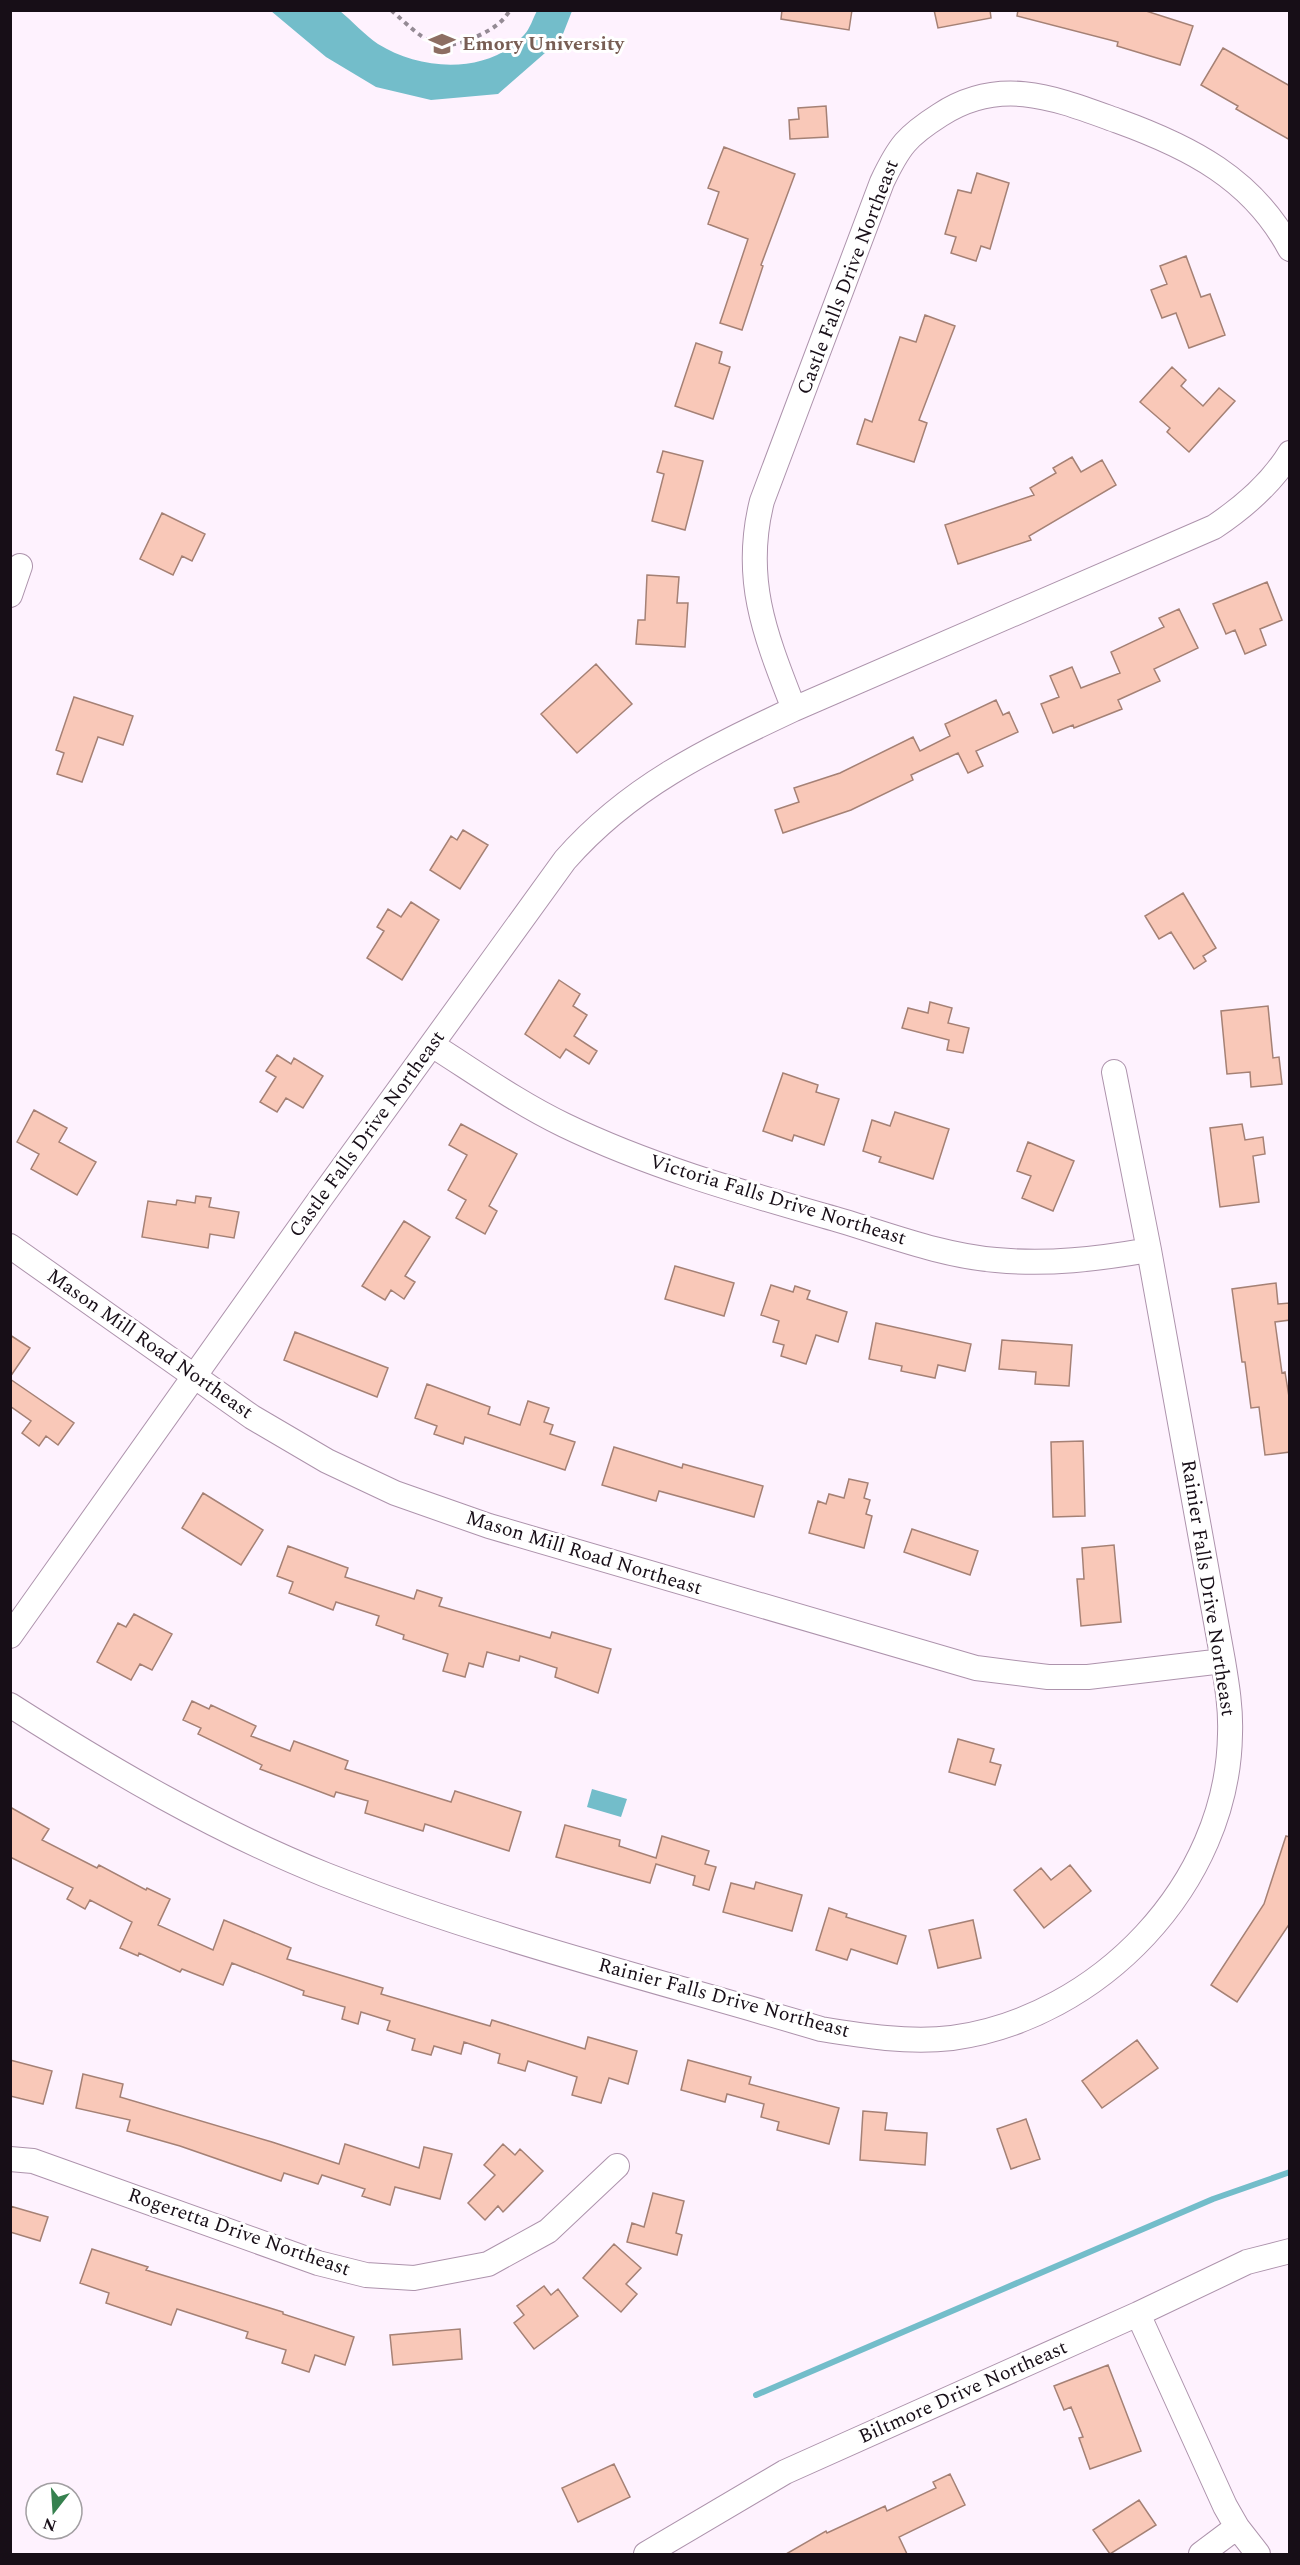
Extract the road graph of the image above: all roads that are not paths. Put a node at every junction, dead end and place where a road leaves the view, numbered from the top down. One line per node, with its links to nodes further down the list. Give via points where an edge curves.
1 (1290, 249): 5 (street, Castle Falls Drive Northeast, via 1264,211 1220,169 1161,137 1057,99 1020,93 972,98 916,130 893,158 882,182 757,520 758,604)
2 (1290, 453): 5 (street, Castle Falls Drive Northeast, via 1248,503 1214,527)
3 (20, 566): 4 (street)
4 (10, 595)
5 (794, 710): 6 (street, Castle Falls Drive Northeast, via 673,769 588,833 514,928)
6 (432, 1045): 9 (street, Victoria Falls Drive Northeast, via 562,1124 622,1151 723,1187 919,1244 994,1260 1041,1263); 10 (street, Castle Falls Drive Northeast)
7 (1114, 1072): 9 (street, Rainier Falls Drive Northeast)
8 (10, 1246): 10 (street, Mason Mill Road Northeast)
9 (1149, 1250): 12 (street, Rainier Falls Drive Northeast)
10 (194, 1377): 11 (street, Castle Falls Drive Northeast); 12 (street, Mason Mill Road Northeast, via 327,1461 395,1493 489,1526 939,1658 976,1668 1048,1677 1088,1677)
11 (10, 1636)
12 (1223, 1661): 13 (street, Rainier Falls Drive Northeast, via 1230,1700 1230,1736 1216,1813 1197,1862 1174,1901 1148,1933 1073,1995 1032,2015 952,2038 913,2040 821,2029 468,1925 327,1875 174,1802)
13 (10, 1705)
14 (10, 2159): 15 (street, Rogeretta Drive Northeast, via 33,2161 318,2264 366,2275 414,2278 488,2264 548,2232)
15 (617, 2166)
16 (1290, 2251): 17 (street, Biltmore Drive Northeast, via 1247,2262)
17 (1137, 2314): 18 (street); 19 (street, Biltmore Drive Northeast, via 785,2472)
18 (1237, 2527): 20 (street); 21 (street)
19 (646, 2554)
20 (1201, 2554)
21 (1258, 2554)

